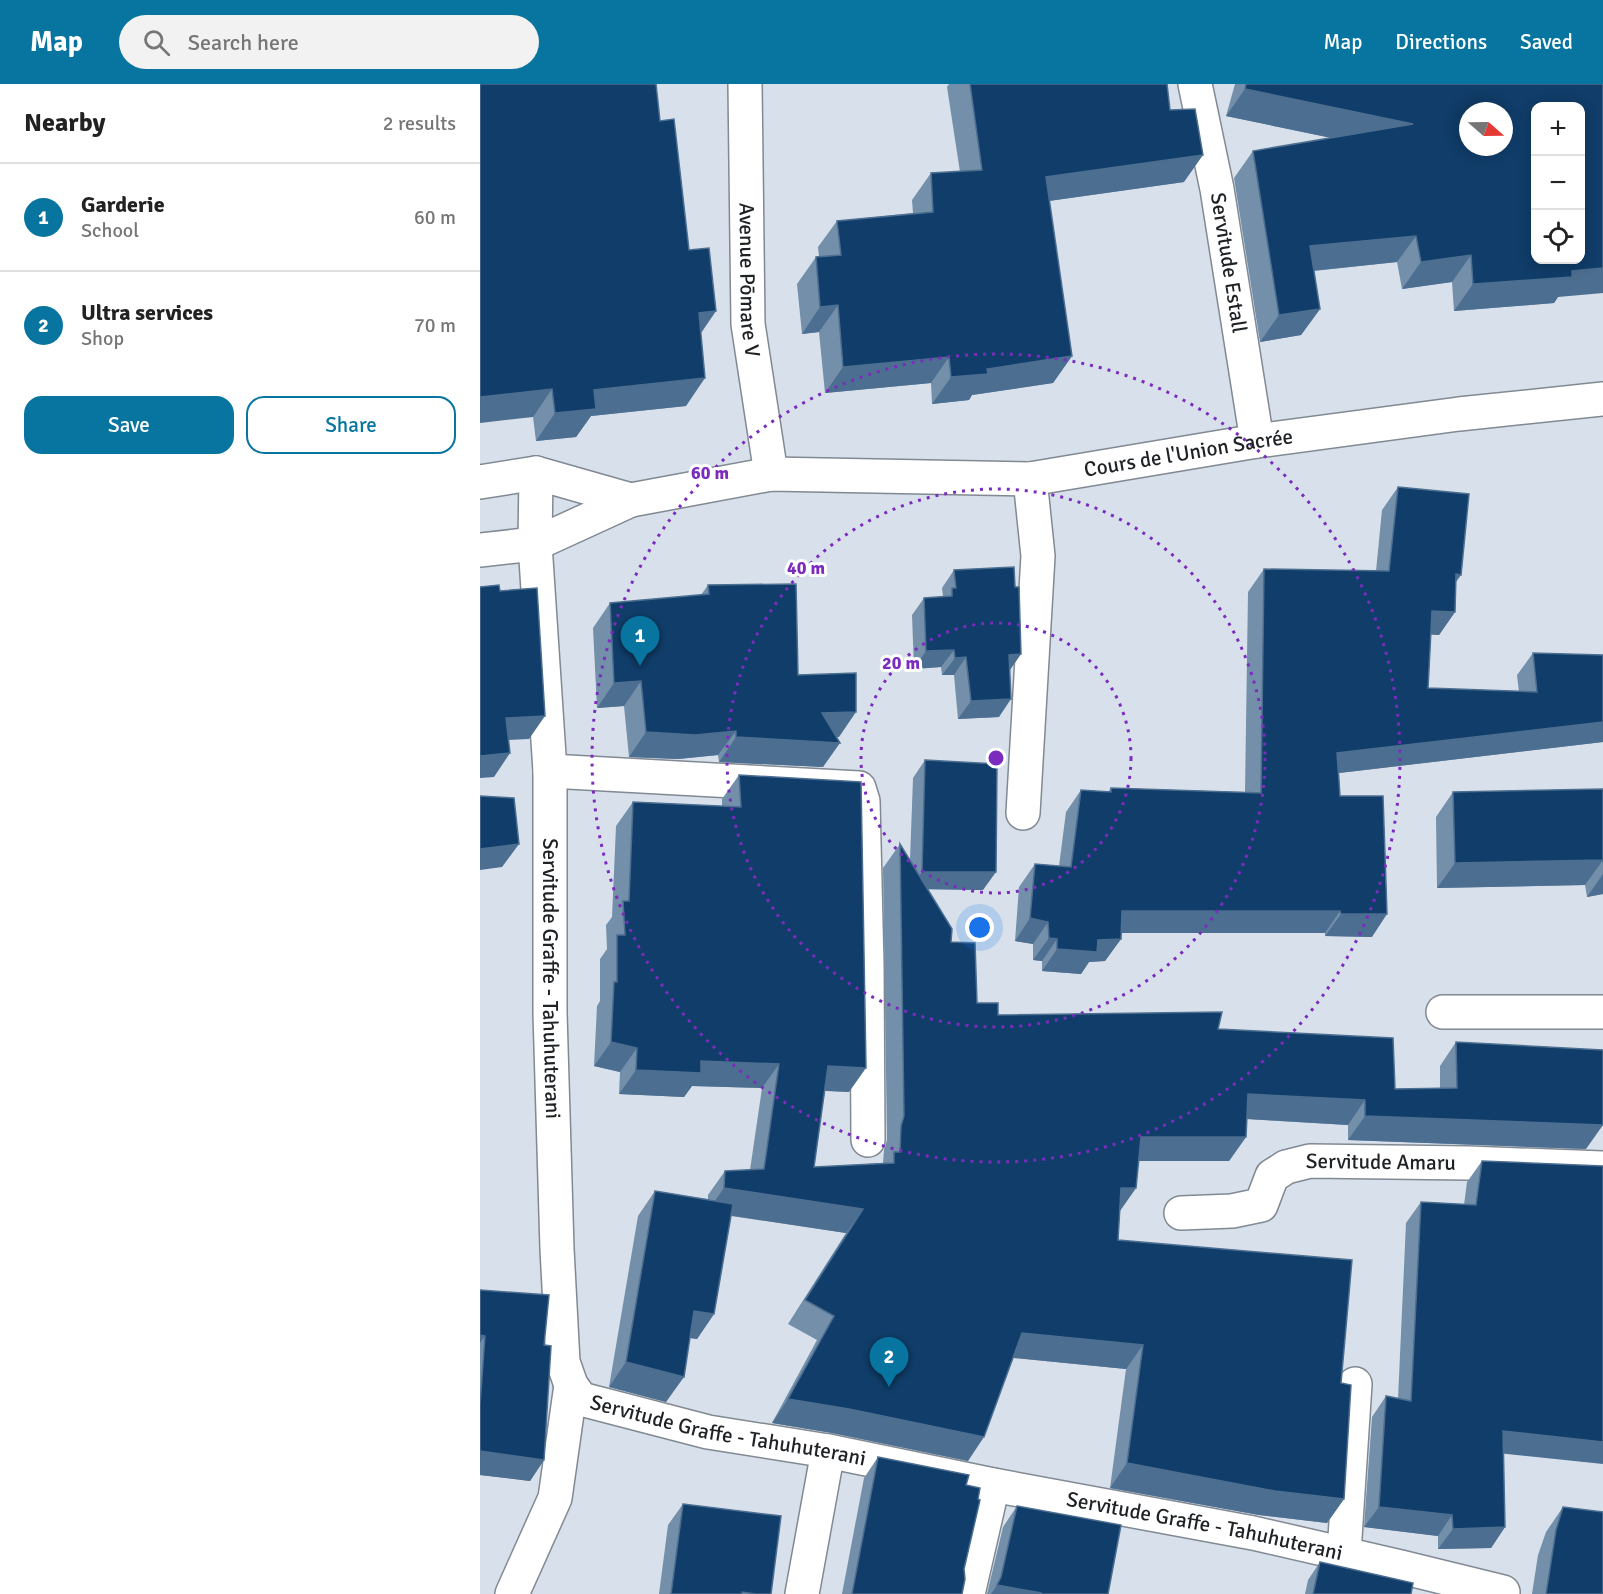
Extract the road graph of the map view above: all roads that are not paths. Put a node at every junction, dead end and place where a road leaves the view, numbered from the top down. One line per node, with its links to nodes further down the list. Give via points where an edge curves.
1 (745, 84): 6 (street, Avenue Pōmare V, via 748,324)
2 (1196, 84): 4 (street, Servitude Estall, via 1217,189)
3 (1603, 399): 4 (street, Cours de l'Union Sacrée)
4 (1257, 441): 7 (street, Cours de l'Union Sacrée)
5 (536, 473): 8 (street); 9 (street); 10 (street, Servitude Graffe - Tahuhuterani)
6 (771, 474): 7 (street, Cours de l'Union Sacrée); 9 (street, Cours de l'Union Sacrée)
7 (1030, 480): 13 (street, via 1038,556)
8 (480, 482)
9 (631, 500): 10 (street)
10 (535, 544): 11 (street); 12 (street, Servitude Graffe - Tahuhuterani)
11 (480, 550)
12 (550, 771): 16 (street, via 859,788 863,801 867,930); 20 (street, Servitude Graffe - Tahuhuterani, via 550,1013 557,1250 563,1362)
13 (1023, 813)
14 (1443, 1012): 15 (street)
15 (1603, 1012)
16 (868, 1140)
17 (1603, 1168): 18 (street, Servitude Amaru, via 1310,1161 1286,1167 1272,1176 1261,1205 1232,1211)
18 (1180, 1213)
19 (1355, 1384): 23 (street)
20 (571, 1385): 21 (street, Servitude Graffe - Tahuhuterani, via 581,1399 708,1432); 25 (street, via 555,1498)
21 (828, 1451): 22 (street, Servitude Graffe - Tahuhuterani); 26 (street)
22 (993, 1485): 23 (street, Servitude Graffe - Tahuhuterani); 27 (street)
23 (1344, 1553): 24 (street, Servitude Graffe - Tahuhuterani)
24 (1503, 1592)
25 (512, 1594)
26 (802, 1594)
27 (968, 1594)

